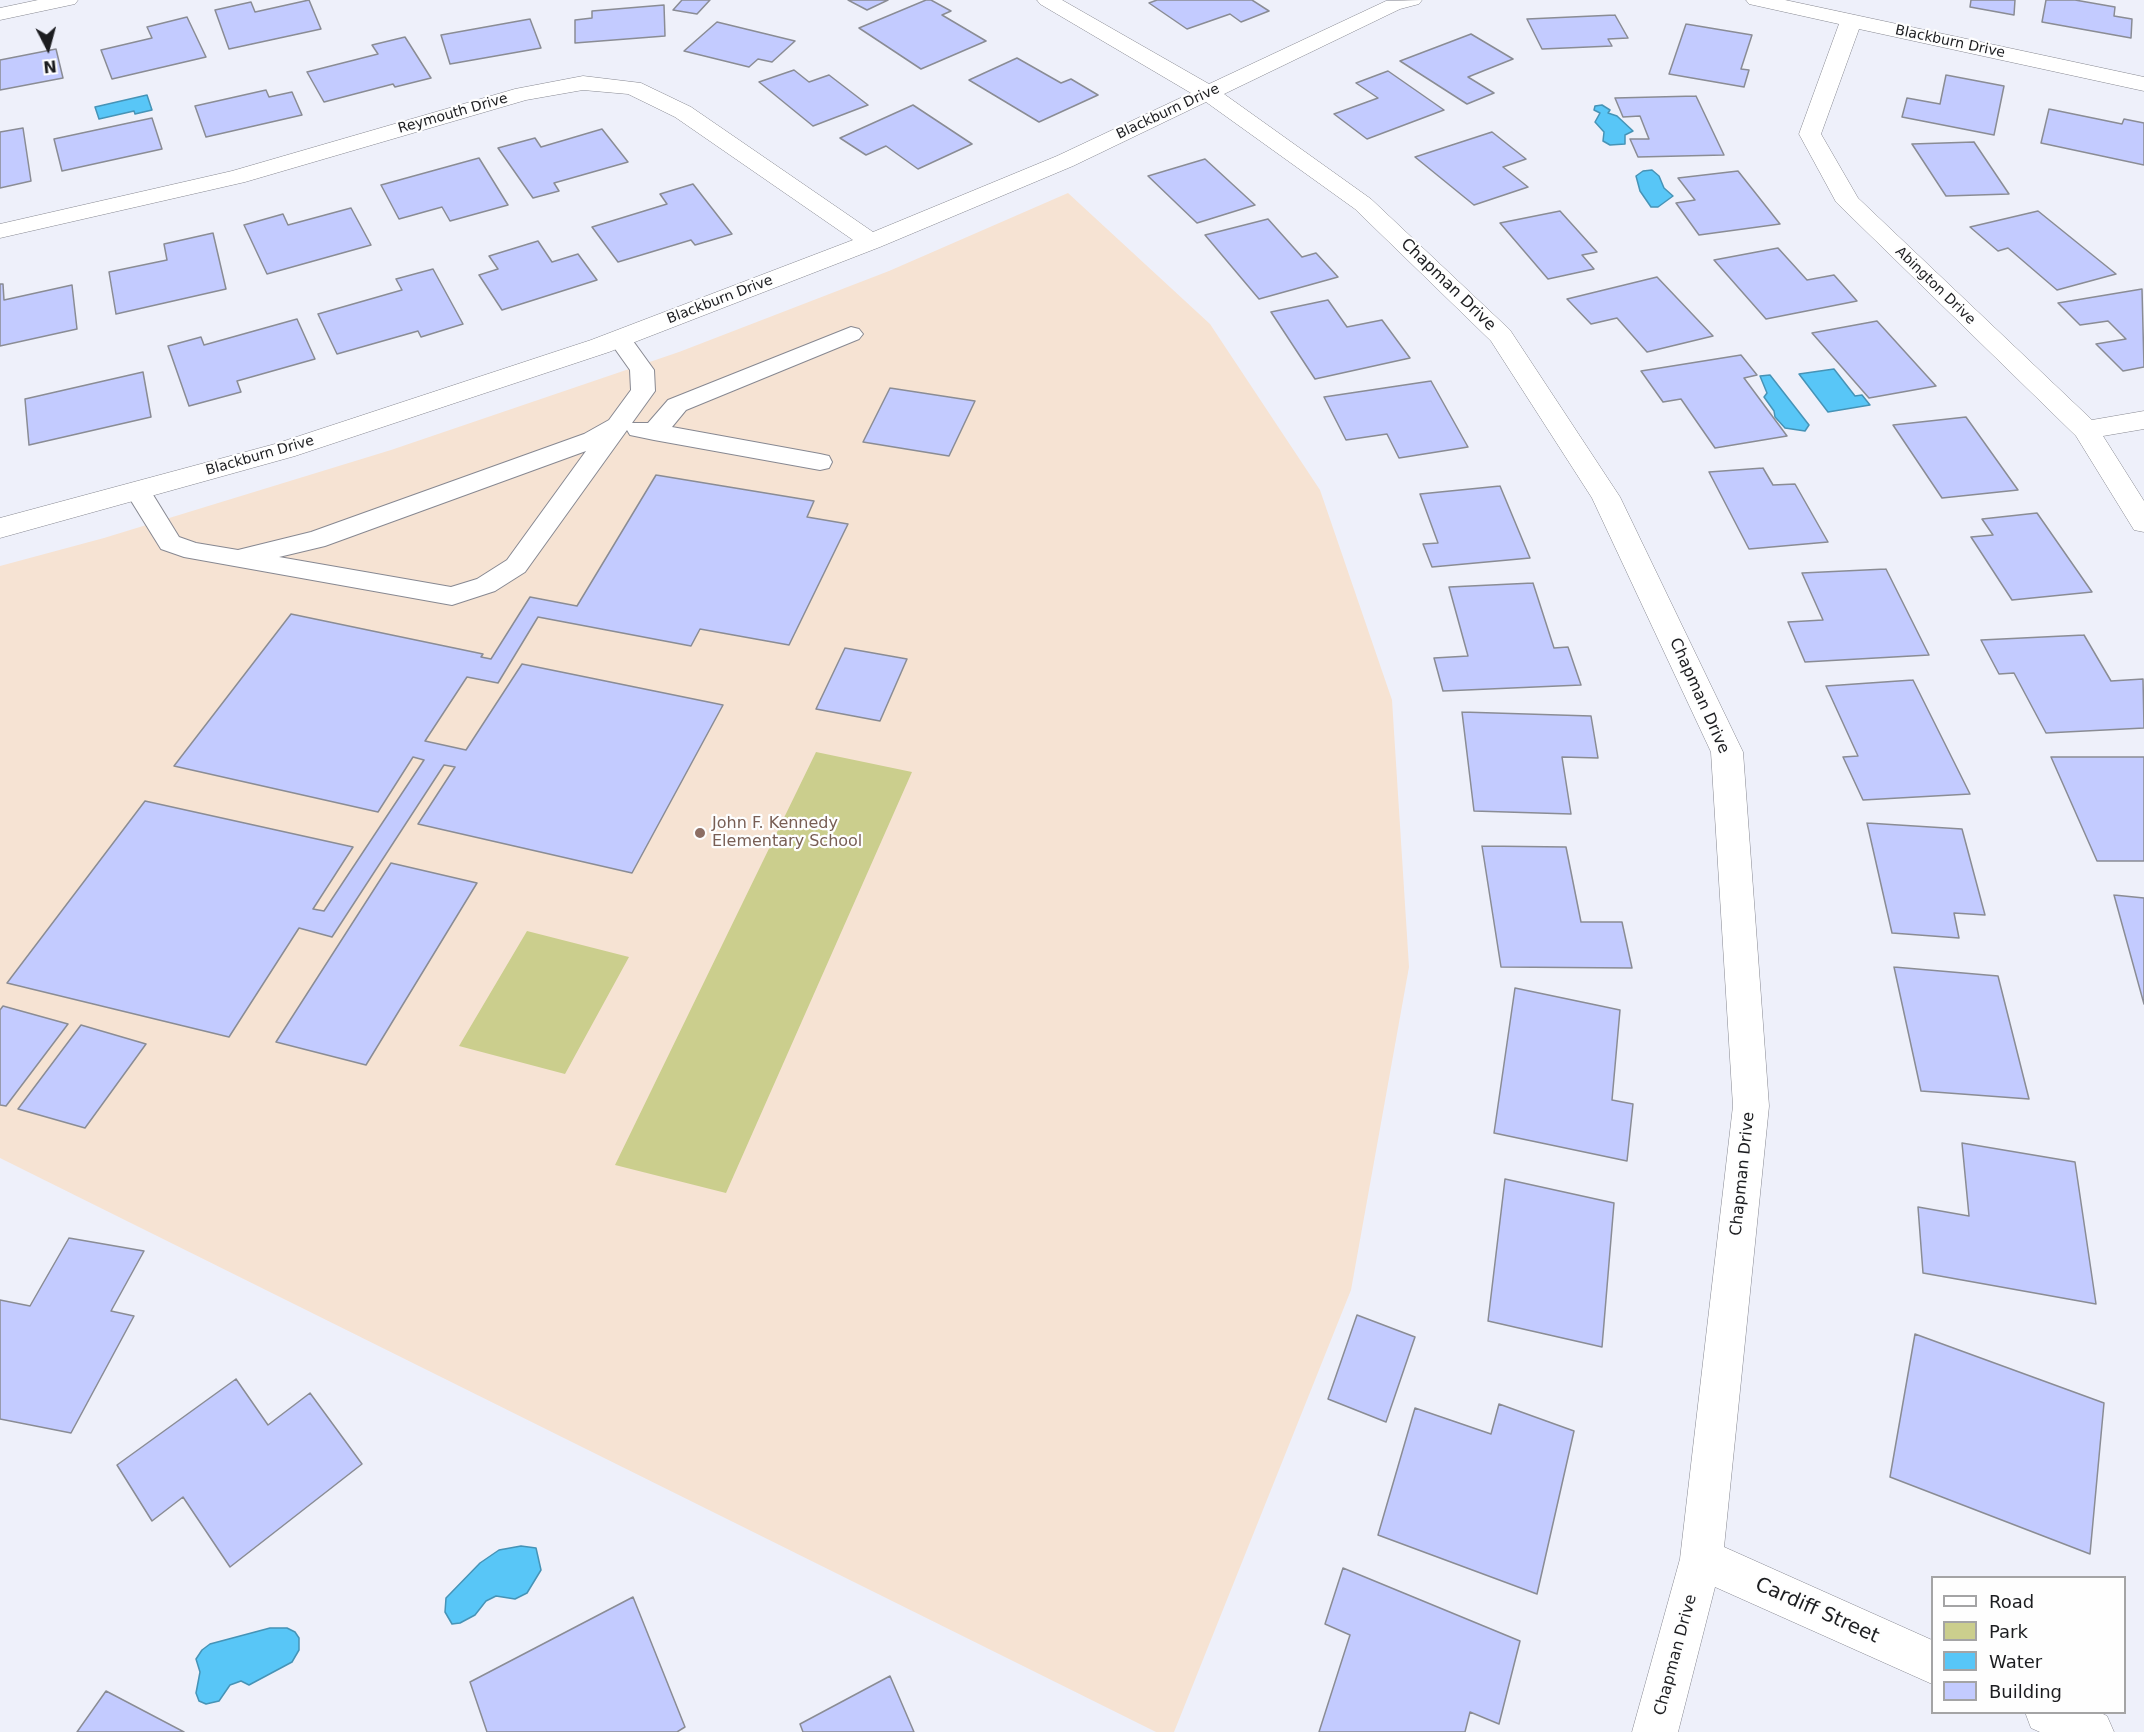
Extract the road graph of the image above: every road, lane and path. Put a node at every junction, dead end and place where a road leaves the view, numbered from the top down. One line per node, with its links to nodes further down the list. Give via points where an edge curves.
1 (68, 0): 5 (street)
2 (1047, 0): 8 (street, Chapman Drive)
3 (1412, 0): 8 (street, Blackburn Drive, via 1393,5)
4 (1756, 0): 6 (street, Blackburn Drive)
5 (0, 14)
6 (1851, 21): 7 (street, Blackburn Drive); 15 (street, Abington Drive, via 1810,134 1848,202)
7 (2144, 84)
8 (1208, 93): 10 (street, Blackburn Drive, via 1065,161); 22 (street, Chapman Drive, via 1363,204 1501,336 1606,497 1727,752 1751,1106)
9 (0, 231): 10 (street, Reymouth Drive, via 237,177 523,94 583,83 633,88 682,112)
10 (871, 242): 12 (street, Blackburn Drive)
11 (852, 334): 16 (lane, via 677,405)
12 (620, 339): 14 (lane, via 642,370 643,392); 18 (street, Blackburn Drive, via 285,450)
13 (2144, 420): 15 (street)
14 (621, 422): 16 (lane); 21 (lane, via 593,440 316,540); 21 (lane, via 516,566 486,585 452,596)
15 (2085, 430): 19 (street, Abington Drive)
16 (654, 432): 17 (lane)
17 (820, 462)
18 (138, 491): 20 (street, Blackburn Drive); 21 (lane, via 170,543)
19 (2144, 523)
20 (0, 528)
21 (233, 558)
22 (1701, 1559): 23 (street, Cardiff Street); 25 (street, Chapman Drive)
23 (1931, 1662)
24 (2049, 1714): 26 (street)
25 (1655, 1732)
26 (2091, 1732)

